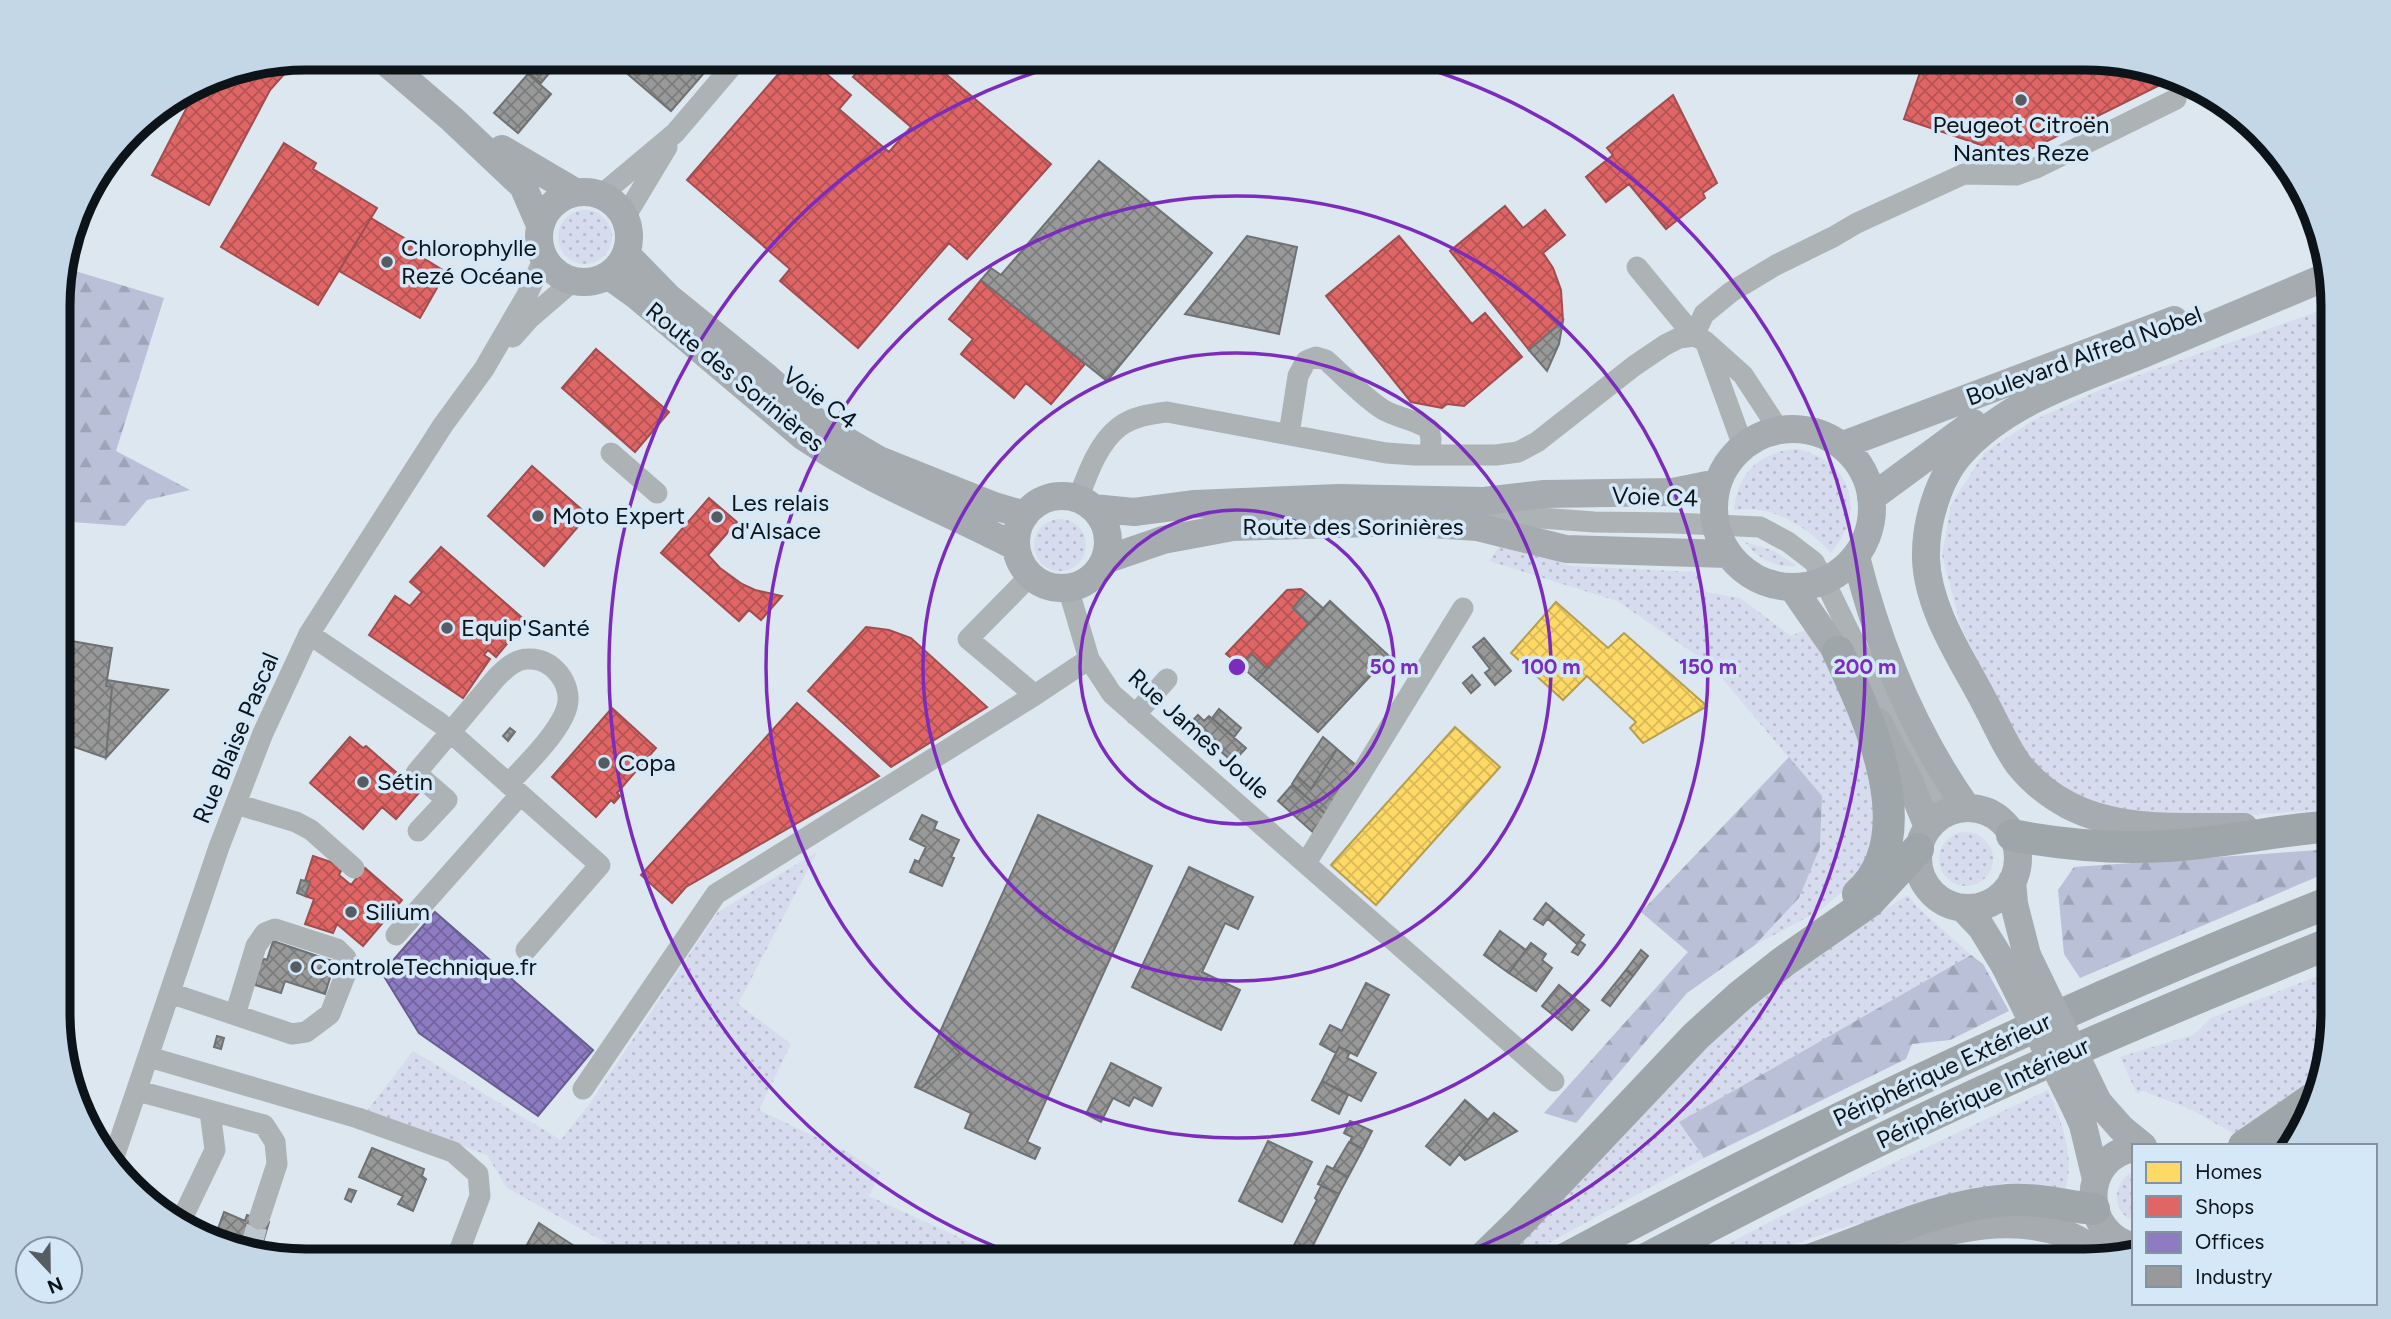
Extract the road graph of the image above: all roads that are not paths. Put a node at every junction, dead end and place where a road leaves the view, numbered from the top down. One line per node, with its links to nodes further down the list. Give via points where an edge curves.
1 (395, 70): 4 (main road)
2 (729, 70): 5 (street)
3 (2176, 99): 18 (street, via 2036,168 2016,175 1964,174 1857,223 1731,292 1704,314)
4 (452, 119): 6 (main road); 8 (main road, via 523,186)
5 (675, 133): 6 (street); 7 (street)
6 (588, 194): 7 (main road, via 611,200); 8 (main road, via 563,197)
7 (625, 217): 9 (main road, via 629,230)
8 (540, 225): 10 (main road)
9 (626, 254): 12 (main road); 16 (main road, Route des Sorinières)
10 (544, 258): 15 (main road); 19 (street, Rue Blaise Pascal)
11 (1637, 267): 18 (street)
12 (608, 275): 15 (main road, via 597,281); 16 (main road, Route des Sorinières)
13 (2319, 278): 22 (main road, Boulevard Alfred Nobel, via 2190,314)
14 (2319, 280): 17 (main road)
15 (573, 281): 19 (street, Rue Blaise Pascal, via 530,318)
16 (649, 292): 32 (main road, Route des Sorinières, via 764,375 821,426); 32 (street, Voie C4, via 819,434 880,471)
17 (2243, 312): 28 (main road, Boulevard Alfred Nobel, via 2127,349 2003,405); 55 (main road, via 2056,389 1982,431 1960,453 1944,480 1933,510 1926,559 1946,628 1999,733 2038,785 2067,804 2124,824)
18 (1699, 339): 20 (street, via 1743,375); 23 (street); 25 (street, via 1679,338 1665,345 1518,452)
19 (484, 369): 44 (street, Rue Blaise Pascal)
20 (1779, 430): 22 (main road, via 1820,433); 23 (main road)
21 (1289, 434): 25 (street, via 1386,453); 25 (street, via 1298,376 1306,361 1316,357 1326,360 1381,408 1429,429); 29 (street, via 1167,411 1141,416 1119,427 1104,444 1086,476)
22 (1843, 445): 28 (main road, via 1857,461)
23 (1743, 446): 26 (main road)
24 (611, 453): 27 (street)
25 (1430, 455)
26 (1717, 483): 30 (main road, Route des Sorinières, via 1673,492 1544,494 1484,501 1339,498); 33 (main road)
27 (657, 493)
28 (1871, 498): 37 (main road, via 1870,525)
29 (1085, 503): 30 (main road, Route des Sorinières, via 1134,512); 31 (main road, Route des Sorinières, via 1053,497 1037,503); 38 (main road, via 1103,520 1108,536)
30 (1189, 511): 33 (street, Voie C4, via 1422,510); 34 (street)
31 (1025, 515): 32 (main road, Route des Sorinières); 35 (main road)
32 (989, 519): 35 (main road, Route des Sorinières)
33 (1715, 525): 36 (main road); 40 (street, Voie C4, via 1760,527 1814,562)
34 (1163, 540): 36 (main road, Route des Sorinières, via 1233,527 1402,522 1478,527 1566,549); 38 (main road, Route des Sorinières)
35 (1016, 547): 39 (main road)
36 (1728, 554): 41 (main road, via 1756,578)
37 (1856, 557): 40 (main road); 53 (main road, via 1865,595 1902,691 1941,772)
38 (1105, 560): 42 (main road, Route des Sorinières, via 1090,579)
39 (1030, 576): 42 (main road, via 1047,586); 48 (street, via 968,639)
40 (1824, 580): 41 (main road); 53 (street, Voie C4)
41 (1792, 587): 45 (main road)
42 (1068, 588): 46 (street, Rue James Joule)
43 (1463, 608): 58 (street)
44 (309, 634): 50 (street); 52 (street, Rue Blaise Pascal)
45 (1838, 652): 53 (main road, via 1909,781); 64 (highway, via 1884,771 1888,828 1880,861 1868,884)
46 (1089, 659): 48 (street); 49 (street, Rue James Joule, via 1112,694)
47 (1167, 679): 49 (street)
48 (1035, 695): 72 (street, via 716,894)
49 (1135, 715): 58 (street, Rue James Joule)
50 (450, 732): 51 (street); 51 (street, via 509,665 528,659 547,663 562,678 568,705 560,724); 56 (street, via 416,773 447,800)
51 (514, 789): 63 (street); 66 (street, via 600,865)
52 (236, 804): 59 (street, via 311,830); 68 (street, Rue Blaise Pascal)
53 (1939, 825): 57 (main road, via 1980,810 1993,815); 62 (main road, via 1917,863 1920,876 1937,899); 64 (highway, via 1869,902)
54 (2321, 827): 55 (highway)
55 (2293, 829): 57 (highway, via 2169,846 2107,847)
56 (418, 831)
57 (2012, 835): 60 (main road, via 2018,861)
58 (1306, 863): 71 (street, Rue James Joule)
59 (354, 868)
60 (2012, 881): 62 (main road, via 1994,901); 67 (main road)
61 (2321, 906): 86 (highway, Périphérique Extérieur, via 1991,1046 1780,1147)
62 (1963, 908): 67 (main road)
63 (396, 935)
64 (1814, 940): 85 (highway, via 1696,1036)
65 (2321, 947): 87 (highway, Périphérique Intérieur, via 1997,1085)
66 (526, 950)
67 (2016, 961): 75 (main road, bridge)
68 (170, 993): 69 (street); 70 (street, Rue Blaise Pascal)
69 (235, 1015): 69 (street, via 292,1034 306,1032 330,1014 348,968 345,958 337,949 275,929 265,933 256,946)
70 (149, 1057): 73 (street, Rue Blaise Pascal); 91 (street, via 358,1118 453,1152 478,1174 480,1196)
71 (1554, 1081)
72 (583, 1089)
73 (138, 1091): 76 (street); 80 (street, Rue Blaise Pascal)
74 (2302, 1105): 78 (highway)
75 (2088, 1106): 77 (main road); 81 (main road, via 2083,1125)
76 (210, 1112): 82 (street, via 215,1150); 83 (street, via 264,1125 275,1143 277,1164)
77 (2141, 1144)
78 (2247, 1144)
79 (2132, 1149): 81 (main road, via 2104,1166)
80 (116, 1152)
81 (2095, 1194): 84 (main road, via 2105,1231); 88 (highway, via 1969,1205)
82 (184, 1214)
83 (259, 1219)
84 (2126, 1245)
85 (1493, 1248)
86 (1585, 1248)
87 (1667, 1248)
88 (1844, 1248)
89 (1881, 1248): 90 (main road, via 1998,1224 2066,1234)
90 (2088, 1248)
91 (460, 1249)

